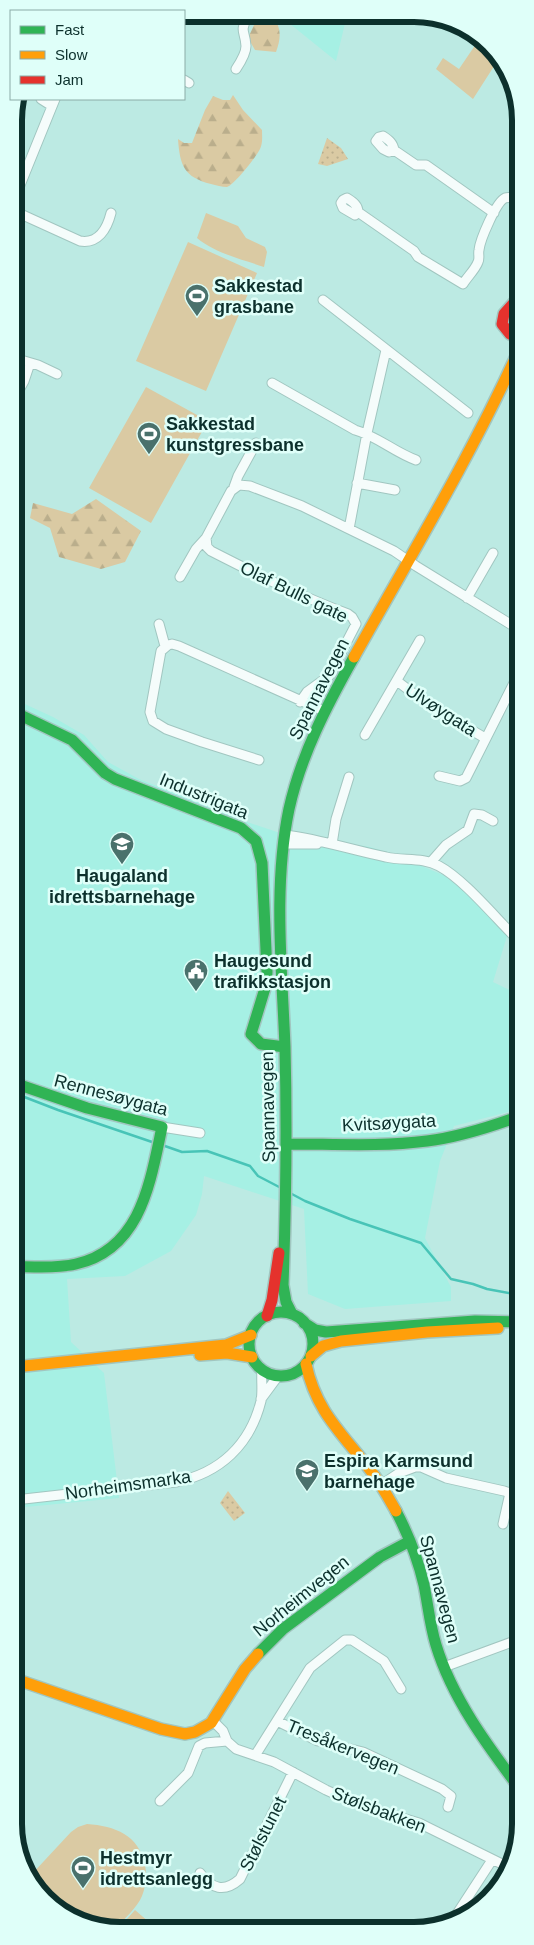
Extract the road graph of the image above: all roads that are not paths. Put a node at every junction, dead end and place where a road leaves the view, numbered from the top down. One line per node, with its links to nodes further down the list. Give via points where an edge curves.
1 (245, 22): 2 (street, via 242,30 246,46)
2 (236, 69)
3 (53, 102): 5 (street)
4 (394, 150): 9 (street, via 416,165 426,165)
5 (23, 177)
6 (512, 198): 9 (street, via 503,199)
7 (358, 212): 9 (street, via 418,257 462,284 479,260 478,250)
8 (111, 213): 10 (street, via 101,234 86,242)
9 (494, 213)
10 (23, 215)
11 (323, 300): 14 (street)
12 (512, 304): 13 (main road, via 501,317 502,326)
13 (512, 335)
14 (386, 350): 21 (street); 22 (street)
15 (23, 361): 16 (street)
16 (30, 363): 18 (street); 19 (street)
17 (512, 366): 31 (main road, Spannavegen, via 492,410)
18 (57, 374)
19 (23, 383)
20 (272, 383): 22 (street, via 355,430)
21 (468, 413)
22 (366, 433): 24 (street); 25 (street)
23 (256, 443): 26 (street)
24 (416, 460)
25 (357, 483): 27 (street); 28 (street)
26 (234, 487): 28 (street, via 250,486); 29 (street)
27 (395, 490)
28 (349, 529): 31 (street)
29 (206, 538): 32 (street); 40 (street, Olaf Bulls gate, via 211,551 270,582 348,614 354,620 354,629 329,676 307,692)
30 (493, 553): 33 (street)
31 (409, 561): 33 (street); 41 (main road, Spannavegen)
32 (180, 577)
33 (467, 598): 35 (street)
34 (159, 624): 37 (street)
35 (512, 625)
36 (420, 640): 38 (street, Ulvøygata)
37 (165, 646): 40 (street, via 179,646); 45 (street, via 161,651 150,712 153,721 202,742)
38 (397, 681): 43 (street, Ulvøygata); 44 (street, Ulvøygata, via 427,704)
39 (512, 687): 44 (street, Ulvøygata)
40 (300, 702): 41 (street)
41 (324, 712): 49 (main road, Spannavegen, via 299,774)
42 (23, 716): 53 (main road, Industrigata, via 72,740 115,779 241,828 256,842 261,861 267,965 265,986 251,1034 263,1045)
43 (365, 735)
44 (485, 738): 46 (street, Ulvøygata, via 466,778)
45 (259, 760)
46 (439, 776)
47 (349, 777): 50 (street)
48 (493, 821): 51 (street, via 474,814 468,830 446,845)
49 (284, 839): 50 (street); 53 (main road, Spannavegen, via 281,939)
50 (332, 844): 51 (street, via 386,857)
51 (431, 862): 52 (street, via 458,881)
52 (512, 934)
53 (284, 1047): 58 (main road, Spannavegen)
54 (22, 1086): 56 (main road, Rennesøygata, via 84,1108)
55 (511, 1119): 58 (main road, Kvitsøygata, via 426,1141)
56 (162, 1128): 57 (street, Rennesøygata); 60 (main road, via 142,1206 120,1241 105,1253 80,1263)
57 (200, 1134)
58 (288, 1144): 59 (main road, Spannavegen)
59 (285, 1229): 61 (main road, via 284,1294); 62 (main road)
60 (22, 1267)
61 (292, 1314): 62 (main road); 64 (main road)
62 (268, 1316): 66 (main road, via 255,1326)
63 (511, 1322): 64 (main road, via 462,1321 326,1332)
64 (304, 1323): 68 (main road, via 312,1338)
65 (511, 1329): 68 (main road, via 341,1341 323,1346)
66 (251, 1335): 67 (main road); 69 (main road, via 218,1346)
67 (252, 1357): 70 (main road); 71 (main road, via 227,1353)
68 (308, 1360): 72 (main road); 75 (main road, Spannavegen, via 310,1384)
69 (22, 1367)
70 (262, 1370): 73 (main road); 74 (street, Norheimsmarka)
71 (22, 1374)
72 (291, 1375): 73 (main road); 75 (main road, Spannavegen)
73 (278, 1376): 74 (street, Norheimsmarka)
74 (261, 1399): 77 (street, Norheimsmarka, via 248,1434 218,1466 204,1474 176,1482)
75 (319, 1403): 76 (main road, Spannavegen, via 338,1433)
76 (381, 1485): 78 (street, via 414,1467 504,1491 510,1493); 79 (main road, Spannavegen)
77 (22, 1499)
78 (503, 1524)
79 (410, 1541): 81 (main road, Spannavegen); 84 (main road, Norheimvegen, via 380,1557 283,1629 245,1669)
80 (511, 1642): 81 (street)
81 (444, 1668): 89 (main road, Spannavegen, via 482,1736)
82 (22, 1681): 84 (main road, Norheimvegen, via 185,1734 195,1732)
83 (400, 1689): 85 (street, Tresåkervegen, via 384,1660 352,1640 345,1640 310,1668)
84 (212, 1720): 86 (street, via 223,1731)
85 (277, 1720): 87 (street, Tresåkervegen); 91 (street, Tresåkervegen, via 318,1741 363,1752 442,1789 451,1796)
86 (227, 1741): 87 (street, Stølsbakken, via 236,1748); 90 (street, via 199,1746 188,1773)
87 (256, 1754): 88 (street, Stølsbakken)
88 (293, 1772): 92 (street, Stølsbakken, via 359,1806 419,1823); 94 (street, Stølstunet, via 240,1879 232,1885 216,1887)
89 (511, 1776)
90 (160, 1801)
91 (448, 1807)
92 (492, 1860): 93 (street, Stølsbakken); 95 (street)
93 (503, 1865)
94 (200, 1872)
95 (459, 1911)

